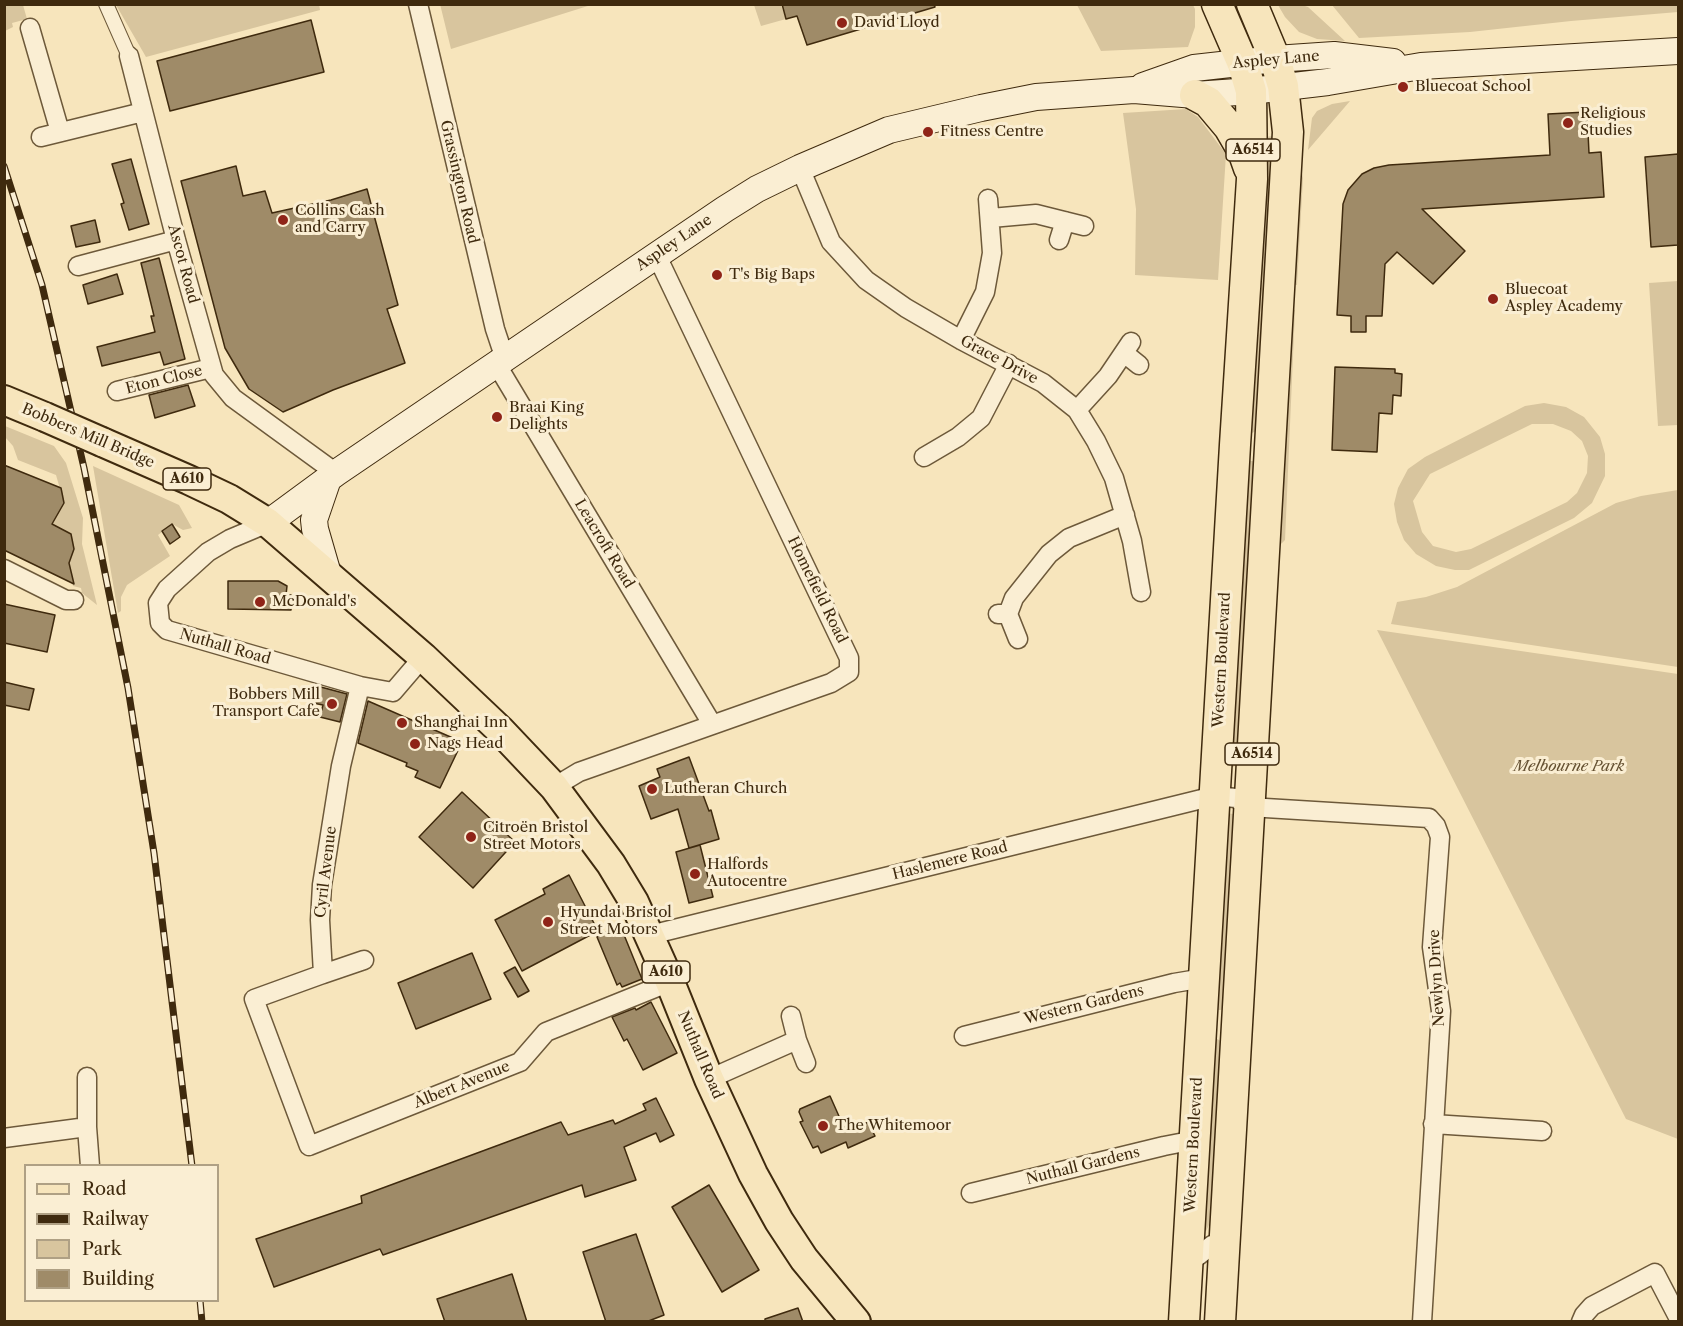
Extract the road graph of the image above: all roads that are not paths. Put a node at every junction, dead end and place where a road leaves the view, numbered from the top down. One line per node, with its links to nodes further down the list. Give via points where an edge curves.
1 (106, 4): 7 (street, Ascot Road)
2 (418, 4): 26 (street, Grassington Road)
3 (1217, 4): 9 (highway, Western Boulevard / A6514)
4 (1252, 4): 8 (highway, A6514)
5 (30, 28): 13 (street)
6 (1678, 51): 8 (main road, Aspley Lane, via 1421,66 1328,82)
7 (129, 56): 12 (street, Ascot Road)
8 (1279, 73): 9 (main road, Aspley Lane); 34 (highway, A6514, via 1288,132)
9 (1247, 77): 10 (main road, Aspley Lane, via 1194,68); 11 (main road, Aspley Lane); 16 (highway, Western Boulevard / A6514)
10 (1134, 90): 11 (main road, Aspley Lane); 15 (main road, Aspley Lane, via 1035,97 981,108 889,130)
11 (1196, 95): 16 (highway, via 1208,102 1229,127 1243,151)
12 (143, 112): 13 (street); 21 (street, Ascot Road)
13 (60, 132): 14 (street)
14 (41, 137)
15 (800, 168): 23 (main road, Aspley Lane, via 757,189); 25 (street, Grace Drive, via 831,242 866,280)
16 (1252, 179): 33 (highway, Western Boulevard / A6514)
17 (988, 199): 18 (street)
18 (991, 218): 19 (street, via 1036,213); 25 (street, via 992,253 985,292)
19 (1065, 221): 20 (street); 22 (street)
20 (1084, 226)
21 (176, 240): 24 (street); 29 (street, Ascot Road)
22 (1059, 240)
23 (656, 254): 26 (main road, Aspley Lane); 46 (street, Homefield Road, via 849,658 849,672 831,683)
24 (78, 266)
25 (961, 340): 27 (street, Grace Drive)
26 (501, 362): 36 (main road, Aspley Lane); 46 (street, Leacroft Road)
27 (1009, 364): 32 (street, Grace Drive, via 1043,383); 35 (street, via 981,418)
28 (1139, 364): 32 (street, via 1127,348)
29 (212, 368): 30 (street, Eton Close); 36 (street, Ascot Road, via 233,398)
30 (117, 391)
31 (4, 400): 38 (main road, Bobbers Mill Bridge / A610, bridge, via 189,480)
32 (1077, 410): 37 (street, Grace Drive, via 1114,478)
33 (1234, 446): 34 (street); 48 (highway, Western Boulevard / A6514)
34 (1270, 447): 49 (highway, A6514)
35 (937, 456)
36 (332, 476): 38 (main road, Aspley Lane); 40 (main road, via 314,520)
37 (1125, 515): 41 (street, Grace Drive); 43 (street, via 1069,538 1049,554 1003,614)
38 (268, 523): 40 (main road, Nuthall Road / A610); 45 (street, Nuthall Road, via 208,552 167,589 158,603 160,623 167,630)
39 (4, 569): 42 (street, via 66,600)
40 (328, 574): 44 (main road, Nuthall Road / A610)
41 (1141, 591)
42 (74, 600)
43 (1018, 639)
44 (423, 657): 45 (street, Nuthall Road, via 393,692); 47 (main road, Nuthall Road / A610)
45 (360, 686): 52 (street, Cyril Avenue, via 341,766 322,885)
46 (712, 724): 47 (street, Homefield Road, via 579,772)
47 (554, 787): 50 (main road, Nuthall Road / A610, via 611,864)
48 (1214, 796): 49 (street, Haslemere Road, via 1236,798); 50 (street, Haslemere Road); 53 (highway, Western Boulevard / A6514)
49 (1249, 807): 57 (highway, A6514); 63 (street, Newlyn Drive, via 1429,818 1436,825 1440,837 1432,947 1441,1011)
50 (650, 935): 54 (main road, Nuthall Road / A610)
51 (364, 960): 52 (street)
52 (323, 974): 54 (street, Albert Avenue, via 254,999 309,1146 520,1062 546,1032)
53 (1204, 978): 56 (highway, Western Boulevard / A6514); 58 (street, Western Gardens, via 1174,982)
54 (670, 982): 62 (main road, Nuthall Road / A610)
55 (791, 1016): 59 (street)
56 (1202, 1020): 57 (highway); 67 (highway, Western Boulevard / A6514)
57 (1238, 1022): 70 (highway, A6514)
58 (964, 1036)
59 (797, 1040): 60 (street); 62 (street)
60 (806, 1063)
61 (87, 1077): 64 (street)
62 (709, 1079): 73 (main road, Nuthall Road / A610, via 779,1221 804,1259)
63 (1433, 1124): 65 (street); 76 (street, Newlyn Drive)
64 (87, 1127): 66 (street); 68 (street)
65 (1542, 1131)
66 (4, 1138)
67 (1195, 1140): 69 (street, Nuthall Gardens); 71 (highway, Western Boulevard / A6514)
68 (90, 1164)
69 (971, 1193)
70 (1224, 1244): 71 (street, via 1212,1245 1198,1256); 75 (highway, A6514)
71 (1188, 1256): 74 (highway, Western Boulevard / A6514)
72 (1678, 1317): 77 (street, via 1655,1273 1592,1306)
73 (856, 1322)
74 (1184, 1322)
75 (1220, 1322)
76 (1422, 1322)
77 (1581, 1322)

